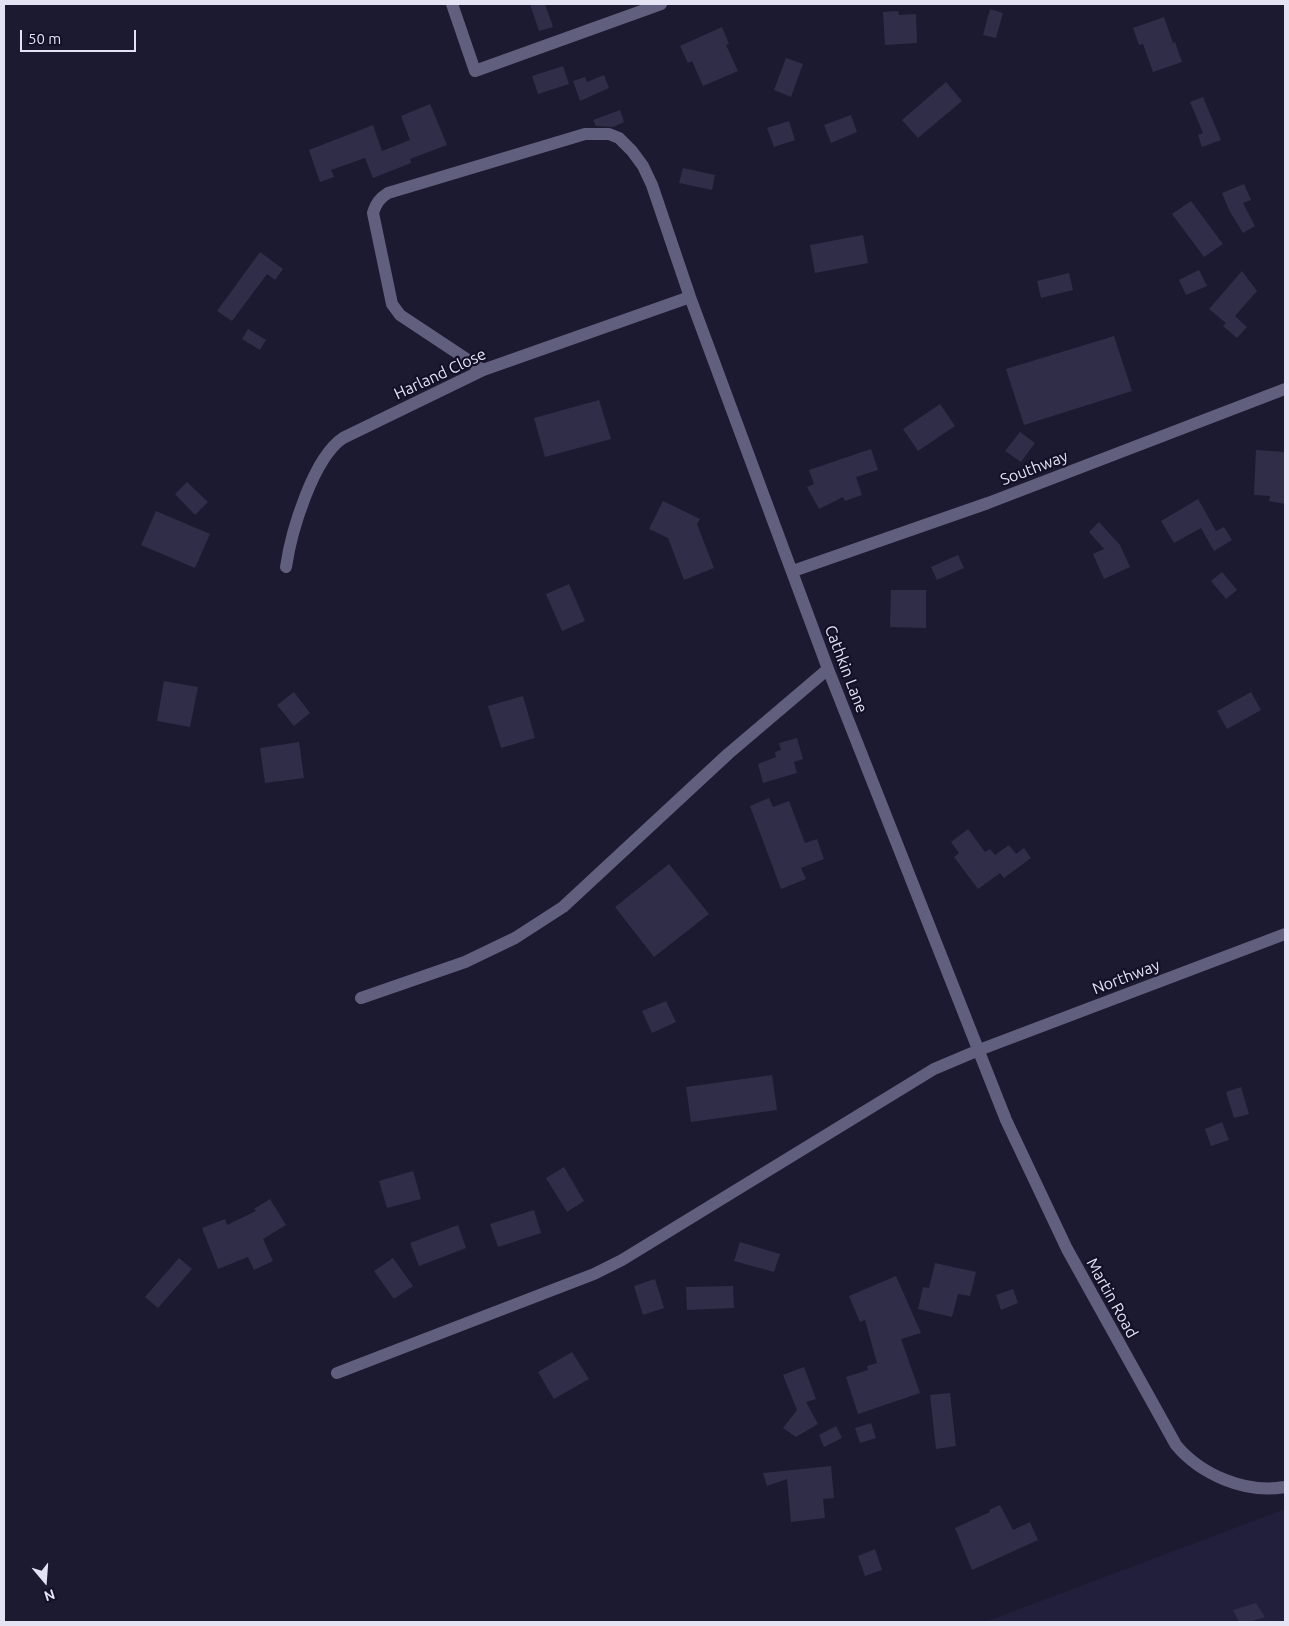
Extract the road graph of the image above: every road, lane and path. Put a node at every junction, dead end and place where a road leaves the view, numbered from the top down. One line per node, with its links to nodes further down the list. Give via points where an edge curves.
1 (452, 4): 2 (street, via 474,71)
2 (661, 4)
3 (690, 297): 4 (street, Harland Close); 4 (street, Cathkin Lane, via 643,166 626,144 608,134 585,134 388,193 380,198 373,213 392,304 400,315); 7 (street, Cathkin Lane)
4 (483, 370): 6 (street, Harland Close, via 335,443 320,463 297,519)
5 (1285, 389): 7 (street, Southway, via 988,503)
6 (286, 567)
7 (792, 571): 8 (street, Cathkin Lane)
8 (828, 669): 10 (street, via 728,754 563,907 515,938 465,962); 11 (street, Cathkin Lane)
9 (1285, 934): 11 (street, Northway)
10 (361, 998)
11 (979, 1050): 12 (street, Northway, via 907,1084 622,1260 594,1274); 13 (street, Martin Road, via 1006,1120 1067,1249 1176,1445 1194,1464 1239,1485)
12 (337, 1373)
13 (1285, 1487)

